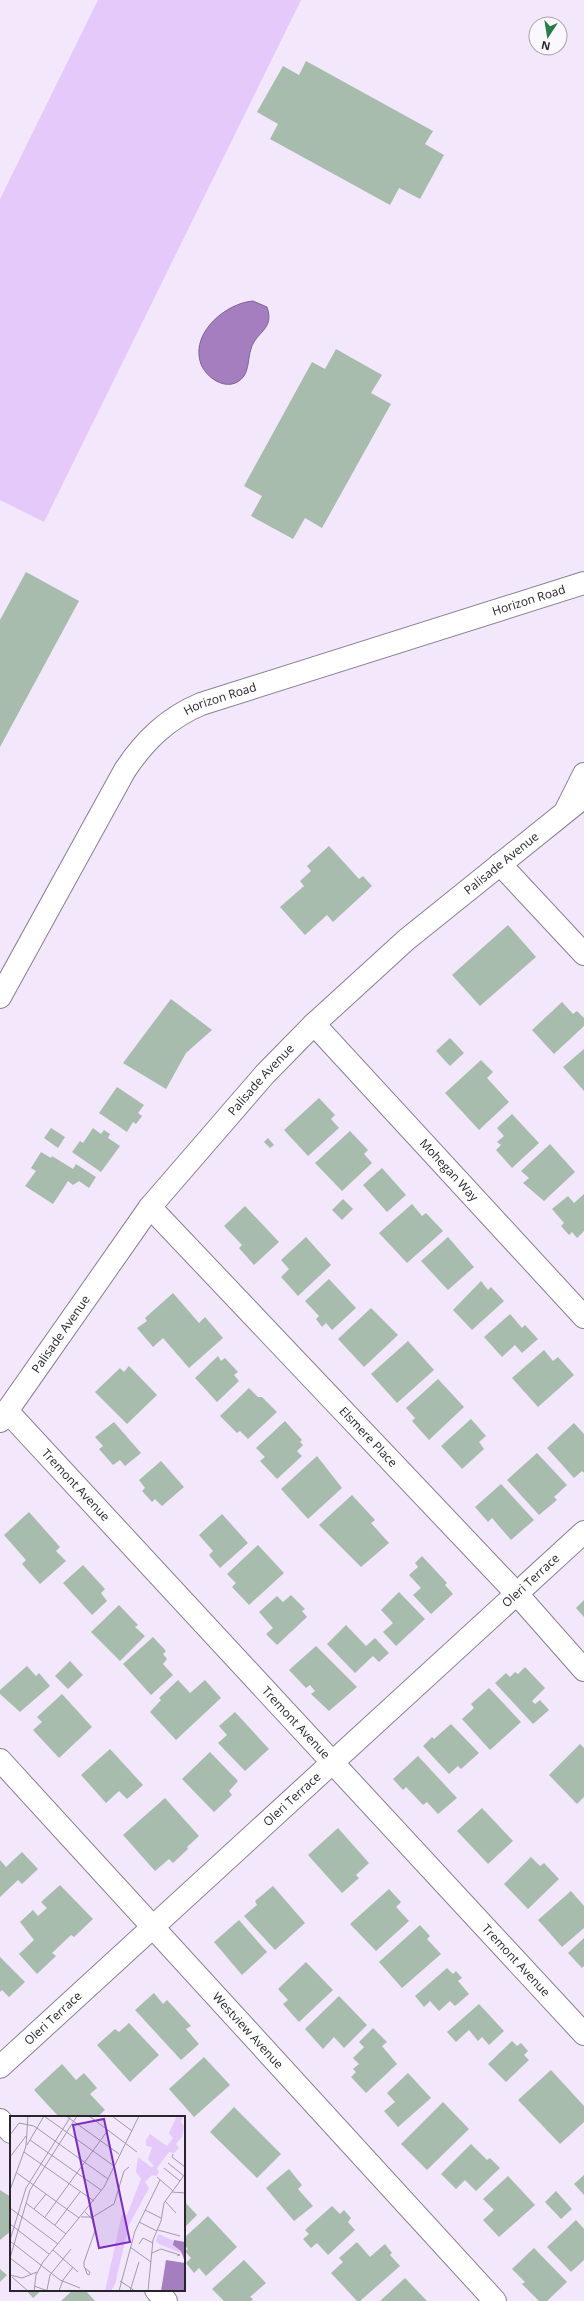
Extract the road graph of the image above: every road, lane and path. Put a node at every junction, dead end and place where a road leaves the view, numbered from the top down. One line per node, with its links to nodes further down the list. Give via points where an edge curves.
1 (584, 583): 7 (street, Horizon Road, via 208,702 168,722 137,752 125,770)
2 (584, 774): 4 (street)
3 (584, 797): 4 (street, Palisade Avenue)
4 (564, 812): 5 (street, Palisade Avenue)
5 (500, 864): 6 (street); 8 (street, Palisade Avenue, via 411,936)
6 (584, 954)
7 (0, 997)
8 (314, 1024): 9 (street, Palisade Avenue, via 227,1117); 10 (street, Mohegan Way)
9 (150, 1207): 11 (street, Palisade Avenue); 13 (street, Elsmere Place)
10 (584, 1317)
11 (3, 1416): 16 (street, Tremont Avenue)
12 (584, 1532): 13 (street, Oleri Terrace)
13 (517, 1594): 14 (street, Elsmere Place); 16 (street, Oleri Terrace)
14 (584, 1670)
15 (0, 1760): 17 (street, Westview Avenue)
16 (333, 1763): 17 (street, Oleri Terrace); 18 (street, Tremont Avenue)
17 (153, 1928): 19 (street, Oleri Terrace); 24 (street, Westview Avenue)
18 (584, 2034)
19 (0, 2067)
20 (0, 2120): 21 (street)
21 (10, 2131)
22 (157, 2291): 23 (street)
23 (166, 2301)
24 (495, 2301)

